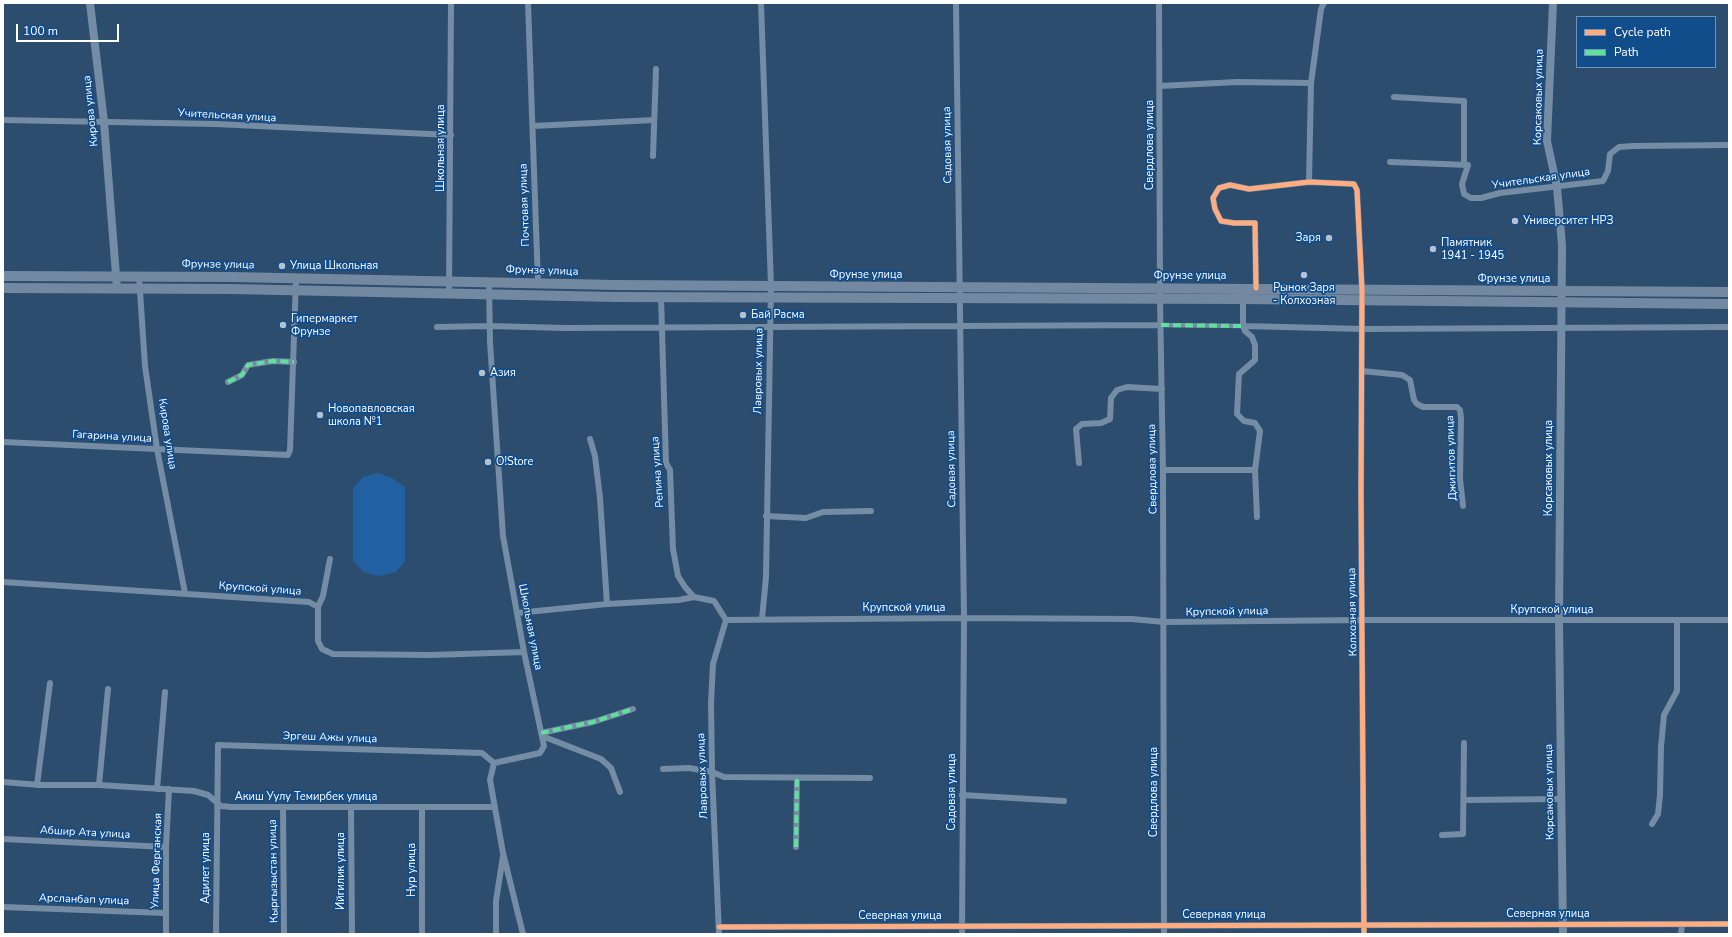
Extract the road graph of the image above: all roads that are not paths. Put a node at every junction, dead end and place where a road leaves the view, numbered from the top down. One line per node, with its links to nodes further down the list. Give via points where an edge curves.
1 (90, 3): 15 (street, Кирова улица)
2 (451, 3): 17 (street, Школьная улица)
3 (528, 3): 16 (street, Почтовая улица)
4 (761, 3): 31 (street, Лавровых улица)
5 (956, 3): 35 (street, Садовая улица)
6 (1159, 3): 11 (street, Свердлова улица)
7 (1324, 3): 10 (street)
8 (1553, 3): 23 (street, Корсаковых улица, via 1547,141)
9 (656, 69): 14 (street)
10 (1311, 83): 11 (street, via 1237,82); 22 (street)
11 (1160, 86): 36 (street, Свердлова улица)
12 (1394, 97): 21 (street, via 1464,101)
13 (3, 120): 15 (street, Учительская улица)
14 (654, 120): 16 (street); 19 (street)
15 (104, 122): 17 (street, Учительская улица, via 215,124); 25 (street, Кирова улица)
16 (532, 126): 30 (street, Почтовая улица)
17 (451, 135): 28 (street, Школьная улица)
18 (1729, 145): 23 (street, Учительская улица, via 1619,148 1610,154 1608,171 1603,181)
19 (653, 156)
20 (1390, 162): 21 (street)
21 (1464, 164): 23 (street, Учительская улица, via 1468,165 1462,184 1464,194 1470,198)
22 (1309, 182): 38 (street, via 1249,189 1230,185 1219,188 1213,198 1221,221 1255,223); 39 (street, via 1354,184 1357,190)
23 (1557, 187): 41 (street, Корсаковых улица, via 1562,245)
24 (3, 276): 25 (main road, Фрунзе улица)
25 (116, 276): 26 (main road, Фрунзе улица); 33 (street, Кирова улица)
26 (139, 276): 27 (main road, Фрунзе улица); 34 (street, Кирова улица)
27 (296, 279): 28 (main road, Фрунзе улица); 40 (street)
28 (450, 282): 29 (main road, Фрунзе улица); 43 (street, Школьная улица)
29 (489, 282): 30 (main road, Фрунзе улица); 44 (street, Школьная улица)
30 (538, 283): 31 (main road, Фрунзе улица)
31 (771, 286): 35 (main road, Фрунзе улица); 46 (street, Лавровых улица)
32 (3, 288): 33 (main road, Фрунзе улица)
33 (117, 288): 34 (main road, Фрунзе улица)
34 (139, 288): 40 (main road, Фрунзе улица); 69 (street, Кирова улица, via 145,366)
35 (960, 288): 36 (main road, Фрунзе улица); 47 (street, Садовая улица)
36 (1160, 288): 37 (main road, Фрунзе улица); 48 (street, Свердлова улица)
37 (1243, 288): 38 (main road, Фрунзе улица); 49 (street)
38 (1256, 288): 39 (main road, Фрунзе улица)
39 (1362, 290): 41 (main road, Фрунзе улица); 50 (street, Колхозная улица)
40 (295, 291): 43 (main road, Фрунзе улица); 63 (street)
41 (1561, 291): 42 (main road, Фрунзе улица); 51 (street, Корсаковых улица)
42 (1729, 292)
43 (449, 293): 44 (main road, Фрунзе улица)
44 (489, 295): 45 (main road, Фрунзе улица); 55 (street, Школьная улица)
45 (661, 297): 46 (main road, Фрунзе улица); 59 (street, Репина улица)
46 (771, 298): 47 (main road, Фрунзе улица); 56 (street, Лавровых улица)
47 (960, 299): 48 (main road, Фрунзе улица); 54 (street, Садовая улица)
48 (1160, 299): 49 (main road, Фрунзе улица); 53 (street, Свердлова улица)
49 (1243, 300): 50 (main road, Фрунзе улица); 57 (street)
50 (1362, 302): 51 (main road, Фрунзе улица); 62 (street, Колхозная улица)
51 (1561, 303): 52 (main road, Фрунзе улица); 60 (street, Корсаковых улица)
52 (1729, 304)
53 (1161, 324): 54 (street); 57 (street); 66 (street, Свердлова улица)
54 (960, 325): 56 (street); 84 (street, Садовая улица)
55 (490, 326): 58 (street); 59 (street); 83 (street, Школьная улица, via 503,536)
56 (770, 326): 59 (street); 75 (street, Лавровых улица)
57 (1243, 326): 62 (street); 72 (street, via 1252,337 1255,360 1239,374 1237,414 1244,421 1255,423 1260,431)
58 (437, 327)
59 (662, 327): 80 (street, Репина улица, via 666,463 670,470 673,548 678,576)
60 (1561, 327): 61 (street); 62 (street); 88 (street, Корсаковых улица)
61 (1729, 327)
62 (1363, 329): 64 (street, Колхозная улица)
63 (294, 362): 65 (street, via 273,361 248,365 242,375); 69 (street, Гагарина улица, via 288,455)
64 (1362, 371): 73 (street, Джигитов улица, via 1402,375 1410,380 1417,404 1423,407 1457,407 1460,410 1460,479); 87 (street, Колхозная улица)
65 (228, 382)
66 (1162, 389): 70 (street, via 1117,390 1111,398 1110,419 1101,423 1082,424 1076,429); 71 (street, Свердлова улица)
67 (590, 439): 81 (street, via 595,456 600,498)
68 (3, 442): 69 (street, Гагарина улица)
69 (157, 449): 79 (street, Кирова улица)
70 (1079, 463)
71 (1163, 470): 72 (street); 91 (street, Свердлова улица)
72 (1255, 470): 76 (street)
73 (1463, 506)
74 (871, 511): 75 (street, via 823,512 806,518)
75 (766, 516): 85 (street, Лавровых улица, via 766,577)
76 (1257, 517)
77 (330, 559): 82 (street, via 323,596)
78 (3, 582): 79 (street, Крупской улица)
79 (185, 593): 82 (street, Крупской улица, via 309,602)
80 (694, 597): 81 (street); 86 (street, via 714,601)
81 (607, 604): 83 (street)
82 (318, 607): 92 (street, via 318,641 322,649 333,654 431,655)
83 (517, 613): 92 (street, Школьная улица)
84 (964, 618): 85 (street, Крупской улица); 91 (street, Крупской улица, via 1132,619); 110 (street, Садовая улица)
85 (762, 619): 86 (street, Крупской улица)
86 (726, 620): 101 (street, Лавровых улица, via 713,664)
87 (1363, 620): 88 (street, Крупской улица); 91 (street, Крупской улица); 130 (street, Колхозная улица)
88 (1559, 620): 89 (street, Крупской улица); 111 (street, Корсаковых улица)
89 (1677, 620): 90 (street, Крупской улица); 119 (street, via 1677,691 1664,715 1658,814)
90 (1729, 620)
91 (1164, 622): 132 (street, Свердлова улица)
92 (524, 652): 97 (street, Школьная улица)
93 (50, 683): 105 (street)
94 (108, 688): 106 (street)
95 (165, 692): 107 (street)
96 (633, 709): 97 (street)
97 (541, 735): 99 (street, Школьная улица, via 544,746 540,753); 109 (street, via 601,759 611,768)
98 (1464, 743): 112 (street)
99 (494, 764): 114 (street, Эргеш Ажы улица, via 482,753 218,745); 117 (street, via 490,780)
100 (663, 768): 101 (street, via 689,768)
101 (712, 772): 102 (street, via 724,777); 134 (street, Лавровых улица)
102 (797, 778): 103 (street); 123 (street)
103 (870, 778)
104 (3, 782): 105 (street, Акиш Уулу Темирбек улица)
105 (37, 785): 106 (street, Акиш Уулу Темирбек улица)
106 (99, 785): 107 (street, Акиш Уулу Темирбек улица)
107 (157, 789): 108 (street, Акиш Уулу Темирбек улица)
108 (170, 790): 114 (street, Акиш Уулу Темирбек улица, via 194,791 208,795); 122 (street, Улица Ферганская)
109 (620, 792)
110 (962, 795): 113 (street); 131 (street, Садовая улица)
111 (1561, 798): 112 (street); 127 (street, Корсаковых улица)
112 (1465, 800): 120 (street, via 1464,834)
113 (1064, 801)
114 (216, 802): 115 (street, Акиш Уулу Темирбек улица, via 221,806); 136 (street, Адилет улица)
115 (283, 807): 118 (street, Акиш Уулу Темирбек улица); 137 (street, Кыргызыстан улица)
116 (422, 807): 117 (street, Акиш Уулу Темирбек улица); 118 (street, Акиш Уулу Темирбек улица); 139 (street, Нур улица)
117 (494, 807): 124 (street)
118 (351, 808): 138 (street, Ийгилик улица)
119 (1652, 824)
120 (1442, 835)
121 (3, 839): 122 (street, Абшир Ата улица)
122 (166, 847): 126 (street, Улица Ферганская)
123 (796, 847)
124 (503, 853): 140 (street, via 496,901); 141 (street)
125 (3, 907): 126 (street, Арсланбап улица)
126 (165, 913): 135 (street, Улица Ферганская)
127 (1563, 924): 128 (street, Северная улица); 130 (street, Северная улица); 146 (street, Корсаковых улица)
128 (1682, 924): 129 (street, Северная улица); 147 (street)
129 (1729, 924)
130 (1364, 925): 132 (street, Северная улица); 145 (street, Колхозная улица)
131 (962, 926): 132 (street, Северная улица); 133 (street, Северная улица); 143 (street, Садовая улица)
132 (1164, 926): 144 (street, Свердлова улица)
133 (774, 927): 134 (street, Северная улица); 142 (street)
134 (719, 931)
135 (166, 934)
136 (216, 934)
137 (284, 934)
138 (352, 934)
139 (422, 934)
140 (496, 934)
141 (523, 934)
142 (774, 934)
143 (962, 934)
144 (1164, 934)
145 (1364, 934)
146 (1563, 934)
147 (1681, 934)

